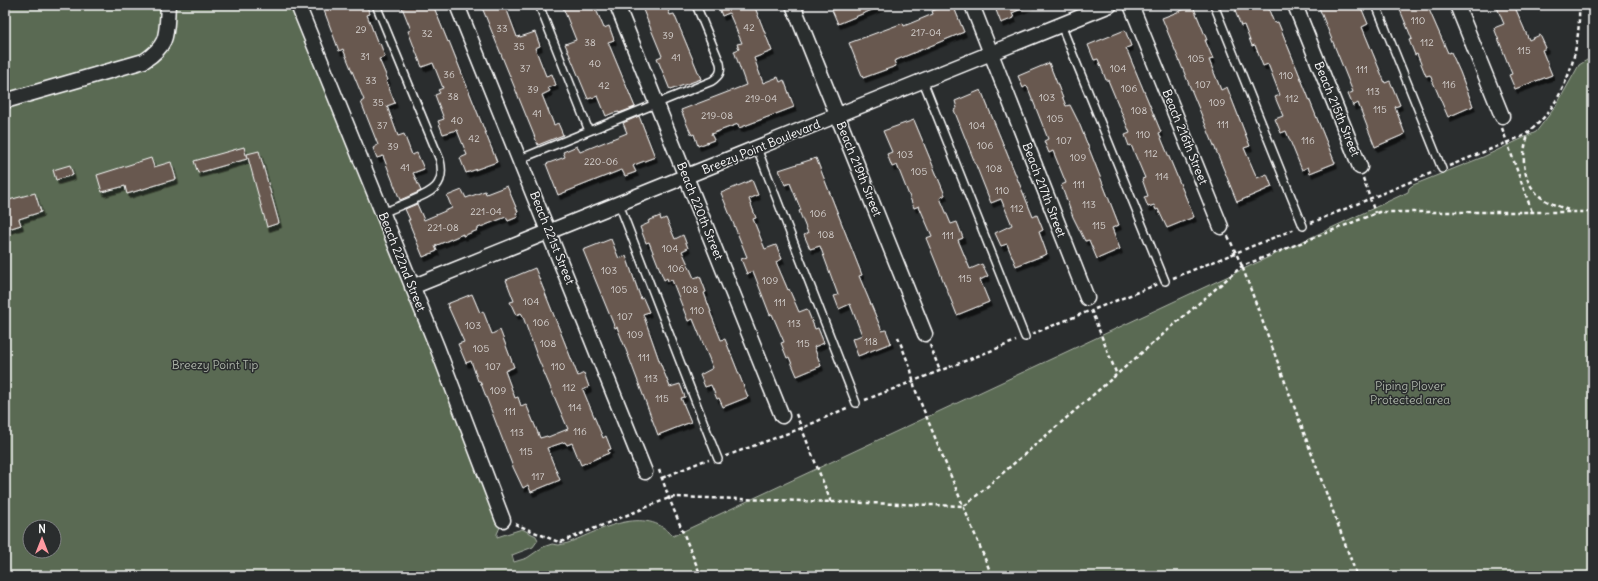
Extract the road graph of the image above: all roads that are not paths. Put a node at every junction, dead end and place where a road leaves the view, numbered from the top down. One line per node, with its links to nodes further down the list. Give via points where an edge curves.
1 (158, 5): 18 (street)
2 (168, 5): 18 (street)
3 (298, 5): 32 (street, Beach 222nd Street)
4 (376, 5): 32 (lane, via 440,160 442,173 438,185 428,194)
5 (458, 5): 27 (street, Beach 221st Street)
6 (538, 5): 25 (lane)
7 (617, 5): 22 (street, Beach 220th Street)
8 (696, 5): 22 (lane, via 720,63 721,72 712,81)
9 (793, 5): 23 (street, Beach 219th Street)
10 (972, 5): 19 (street, Beach 217th Street)
11 (1110, 5): 17 (street, Breezy Point Boulevard)
12 (1131, 5): 34 (street, Beach 216th Street)
13 (1214, 5): 33 (lane)
14 (1295, 5): 28 (street, Beach 215th Street)
15 (1376, 5): 29 (lane)
16 (1457, 5): 24 (street)
17 (1061, 25): 19 (street, Breezy Point Boulevard); 36 (lane)
18 (167, 26): 21 (street, via 161,47 144,61)
19 (991, 54): 20 (street, Breezy Point Boulevard); 38 (street, Beach 217th Street)
20 (923, 81): 23 (street, Breezy Point Boulevard); 40 (lane)
21 (5, 101)
22 (657, 104): 25 (lane); 30 (street, Beach 220th Street)
23 (838, 116): 26 (street, Breezy Point Boulevard); 39 (street, Beach 219th Street)
24 (1501, 121)
25 (589, 131): 27 (lane)
26 (757, 148): 30 (street, Breezy Point Boulevard); 41 (lane)
27 (520, 159): 35 (street, Beach 221st Street)
28 (1360, 167)
29 (1442, 169)
30 (687, 177): 31 (street, Breezy Point Boulevard); 42 (street, Beach 220th Street)
31 (619, 204): 35 (street, Breezy Point Boulevard); 43 (lane)
32 (382, 213): 37 (street, Beach 222nd Street)
33 (1303, 226)
34 (1221, 227)
35 (549, 232): 37 (street, Breezy Point Boulevard); 44 (street, Beach 221st Street)
36 (1165, 281)
37 (412, 287): 45 (street, Beach 222nd Street)
38 (1087, 298)
39 (925, 334)
40 (1025, 337)
41 (856, 403)
42 (782, 416)
43 (718, 459)
44 (652, 471)
45 (502, 520)

